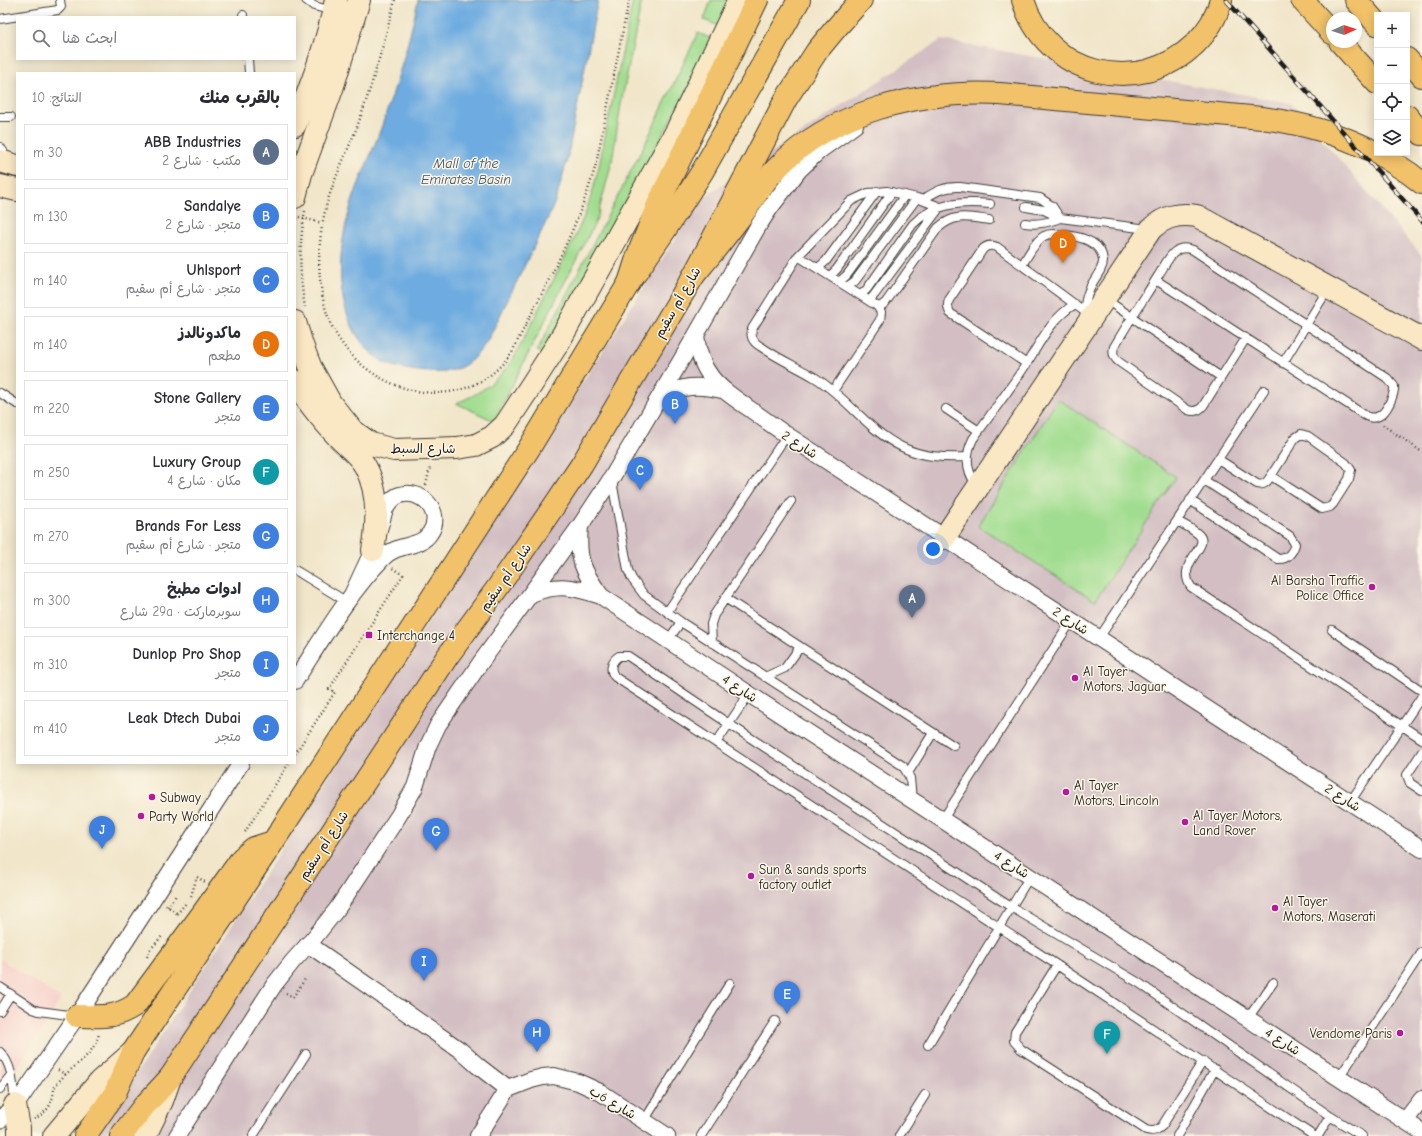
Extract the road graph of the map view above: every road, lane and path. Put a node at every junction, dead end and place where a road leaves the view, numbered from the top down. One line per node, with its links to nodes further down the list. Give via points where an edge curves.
1 (60, 0): 15 (lane, via 61,7 58,10)
2 (306, 0): 14 (lane, via 314,6)
3 (359, 0): 44 (street, via 336,76 301,174)
4 (395, 0): 52 (path, via 371,86)
5 (629, 0): 52 (path, via 602,142 585,199 574,227 512,352 488,378 455,391 423,392 392,384 360,364 336,335 325,307 319,254)
6 (739, 0): 71 (street, شارع السبط, via 677,130 613,246 557,345 499,432 484,442 466,448 399,451 371,444 352,430 331,404 310,366 302,345)
7 (758, 0): 62 (main road, via 659,202)
8 (798, 0): 62 (main road, via 702,172)
9 (861, 0): 58 (main road, شارع أم سقيم, via 817,51 789,93)
10 (1023, 0): 11 (main road, via 1035,27 1061,55 1096,71 1134,74 1153,70 1186,52 1211,23)
11 (1221, 0)
12 (1302, 0): 19 (main road)
13 (1356, 0): 18 (main road)
14 (335, 5): 26 (street, via 325,43)
15 (19, 16)
16 (16, 17): 17 (lane)
17 (0, 19)
18 (1374, 21)
19 (1326, 26)
20 (1345, 48): 25 (main road)
21 (248, 60): 23 (lane)
22 (1410, 62): 24 (main road)
23 (249, 72)
24 (1422, 76)
25 (1374, 80)
26 (300, 106): 31 (street)
27 (888, 106): 33 (main road, via 917,98 979,93 1262,118 1324,130); 58 (main road, via 828,130 789,156 775,170); 74 (street, via 841,134 799,170 757,228)
28 (0, 117): 29 (lane)
29 (11, 117)
30 (1410, 120): 32 (main road)
31 (296, 121)
32 (1422, 134)
33 (1374, 152)
34 (4, 155): 36 (lane)
35 (1382, 156): 37 (main road)
36 (16, 159)
37 (1422, 183)
38 (0, 186): 39 (street)
39 (16, 190)
40 (877, 192): 41 (lane); 55 (lane, via 859,196 851,201); 57 (lane, via 826,261)
41 (892, 192): 42 (lane); 59 (lane)
42 (905, 196): 43 (lane); 61 (lane, via 847,275)
43 (920, 199): 46 (lane); 50 (lane, via 952,186 960,186 1040,198 1052,206); 63 (lane, via 855,281)
44 (301, 200): 49 (path)
45 (990, 204): 46 (lane, via 969,203)
46 (940, 207): 65 (lane, via 927,212 913,224); 67 (lane)
47 (1026, 207): 50 (lane, via 1044,210)
48 (296, 216): 49 (path)
49 (304, 218): 52 (path); 71 (path, via 300,255)
50 (1060, 218): 53 (lane, via 1044,224); 54 (lane)
51 (989, 220): 69 (lane, via 958,217 944,223)
52 (322, 223)
53 (1025, 223)
54 (1152, 229): 64 (street, via 1165,218 1175,215 1198,216); 66 (street)
55 (798, 256): 57 (lane); 83 (lane, via 752,329 752,337 770,353)
56 (1022, 265): 68 (lane); 70 (lane, via 1040,240 1049,234 1087,239 1093,243 1103,260 1102,267 1089,289); 78 (lane, via 997,246 986,247 949,300 948,307 950,313)
57 (818, 268): 59 (lane)
58 (694, 275): 169 (main road, شارع أم سقيم, via 582,464 498,588 447,657)
59 (830, 276): 61 (lane)
60 (1156, 280): 72 (lane); 73 (lane, via 1172,254 1188,248); 75 (lane)
61 (839, 282): 63 (lane)
62 (629, 283): 139 (main road, via 528,450)
63 (847, 287): 65 (lane)
64 (1328, 288): 73 (lane); 76 (street)
65 (861, 296): 67 (lane)
66 (1105, 299): 70 (street); 72 (lane)
67 (869, 300): 69 (lane)
68 (1075, 304): 70 (lane); 78 (lane, via 1052,323)
69 (879, 308): 83 (lane, via 880,320)
70 (1088, 314): 98 (street)
71 (300, 315)
72 (1133, 318): 79 (lane); 79 (lane, via 1114,347 1116,359 1188,410 1200,409)
73 (1306, 324): 77 (lane); 88 (lane, via 1391,381 1395,390 1394,395)
74 (696, 334): 81 (street, شارع 2, via 704,365); 85 (street)
75 (1246, 338): 77 (lane); 79 (lane)
76 (1422, 339)
77 (1283, 363): 88 (lane, via 1366,416)
78 (1026, 364): 89 (lane)
79 (1221, 377)
80 (296, 382): 105 (street, via 326,423 357,455 369,474 376,512)
81 (722, 390): 85 (street, شارع 2, via 697,386 678,389); 90 (street, شارع 2)
82 (1264, 390): 93 (lane)
83 (833, 391): 92 (lane, via 873,428 902,447 934,457)
84 (0, 393): 86 (lane)
85 (660, 396): 96 (street)
86 (16, 403)
87 (946, 409): 89 (lane)
88 (1379, 416): 91 (path, via 1383,426)
89 (979, 431): 92 (lane, via 969,447)
90 (787, 435): 104 (street, شارع 2); 112 (lane)
91 (1422, 452)
92 (967, 457): 98 (lane, via 969,474)
93 (1218, 459): 95 (lane, via 1260,485 1266,483); 97 (lane)
94 (431, 463): 99 (path)
95 (1271, 476): 95 (lane, via 1318,508 1326,509 1333,504 1349,479 1350,470 1346,463 1308,436 1301,434 1295,438)
96 (611, 479): 103 (street); 112 (lane, via 632,579 644,595)
97 (1204, 480): 100 (lane); 100 (lane, via 1290,536 1295,544 1293,549 1284,559 1278,559)
98 (978, 488): 104 (street)
99 (424, 490)
100 (1190, 500): 102 (lane)
101 (791, 501): 110 (lane)
102 (1177, 521): 116 (lane); 126 (lane, via 1198,534 1202,540 1187,567 1186,577 1191,587)
103 (580, 526): 108 (street); 109 (street, شارع 4, via 579,546 583,567)
104 (944, 538): 113 (street, شارع 2)
105 (373, 550): 111 (street); 111 (street, via 385,509 393,499 411,494 428,502 434,520 427,538 390,552)
106 (388, 566): 131 (path, via 403,575 329,689 335,692)
107 (296, 571): 111 (lane)
108 (531, 594): 109 (street, شارع 4, via 556,587 568,587); 148 (street, via 438,725 428,746 415,787 407,801 347,895)
109 (602, 596): 117 (street, شارع 4)
110 (725, 598): 118 (lane, via 712,619); 119 (lane)
111 (349, 599): 121 (street)
112 (667, 612): 114 (lane)
113 (1072, 620): 116 (street, شارع 2); 138 (lane)
114 (681, 622): 117 (lane); 118 (lane)
115 (1332, 630): 122 (lane)
116 (1099, 638): 137 (street, شارع 2)
117 (668, 640): 123 (street, شارع 4)
118 (712, 643): 120 (lane)
119 (800, 647): 120 (lane, via 785,668); 127 (lane)
120 (765, 677): 134 (lane, via 903,766)
121 (296, 679)
122 (1422, 691)
123 (749, 694): 125 (lane); 136 (street, شارع 4)
124 (1422, 696): 126 (lane)
125 (729, 724): 129 (lane); 129 (lane, via 628,656 619,656 613,662 611,670 615,678); 144 (lane)
126 (1401, 726): 128 (lane); 137 (lane)
127 (933, 733): 130 (lane); 134 (lane)
128 (1422, 739)
129 (716, 743): 147 (lane)
130 (954, 746)
131 (296, 752)
132 (1422, 752): 135 (lane, via 1407,775 1410,783)
133 (241, 764): 143 (street)
134 (908, 773): 136 (lane)
135 (1422, 791)
136 (912, 800): 138 (street, شارع 4)
137 (1350, 802): 140 (street, شارع 2)
138 (943, 820): 141 (street, شارع 4)
139 (273, 842): 146 (main road, via 254,848 242,858); 164 (main road)
140 (1422, 849)
141 (1030, 876): 144 (lane); 160 (street, شارع 4)
142 (177, 894): 145 (path)
143 (154, 897): 145 (path); 158 (street)
144 (1011, 906): 147 (lane); 175 (lane, via 1139,984)
145 (168, 907): 146 (path)
146 (194, 925): 159 (main road, via 135,1005 115,1015)
147 (999, 928): 150 (lane); 162 (lane)
148 (308, 944): 172 (street, via 460,1050); 184 (street, via 274,985)
149 (1422, 952): 170 (lane)
150 (1057, 965): 166 (lane); 166 (lane, via 1015,1032 1014,1042 1018,1047 1150,1132 1162,1126)
151 (305, 979): 155 (path, via 293,997)
152 (730, 983): 176 (lane)
153 (1273, 983): 160 (lane)
154 (0, 987): 156 (lane)
155 (283, 991)
156 (11, 994): 157 (lane); 158 (lane, via 39,1011)
157 (0, 1011)
158 (77, 1016): 159 (main road); 178 (street)
159 (103, 1016): 178 (path, via 92,1051 55,1086 52,1100 42,1115)
160 (1248, 1018): 170 (street, شارع 4)
161 (775, 1021): 188 (lane)
162 (928, 1045)
163 (0, 1052): 168 (lane, via 8,1062)
164 (133, 1052): 180 (street, via 100,1081); 181 (main road, via 115,1093)
165 (306, 1054): 185 (lane)
166 (1202, 1061): 167 (lane)
167 (1215, 1070): 190 (lane); 191 (lane)
168 (11, 1075): 171 (lane); 178 (lane)
169 (170, 1078): 182 (main road, شارع أم سقيم); 183 (street)
170 (1339, 1078): 177 (street, شارع 4)
171 (0, 1089)
172 (508, 1089): 176 (street, شارع 6ب, via 543,1077 566,1078 589,1086); 186 (street)
173 (925, 1095): 189 (lane)
174 (1422, 1099): 177 (street)
175 (1330, 1116): 192 (lane); 193 (lane)
176 (644, 1121): 187 (street, شارع 6ب)
177 (1405, 1121): 179 (street, شارع 4)
178 (13, 1122)
179 (1421, 1130)
180 (54, 1136)
181 (85, 1136)
182 (121, 1136)
183 (145, 1136)
184 (177, 1136)
185 (253, 1136)
186 (478, 1136)
187 (667, 1136)
188 (701, 1136)
189 (899, 1136)
190 (1176, 1136)
191 (1314, 1136)
192 (1318, 1136)
193 (1362, 1136)

